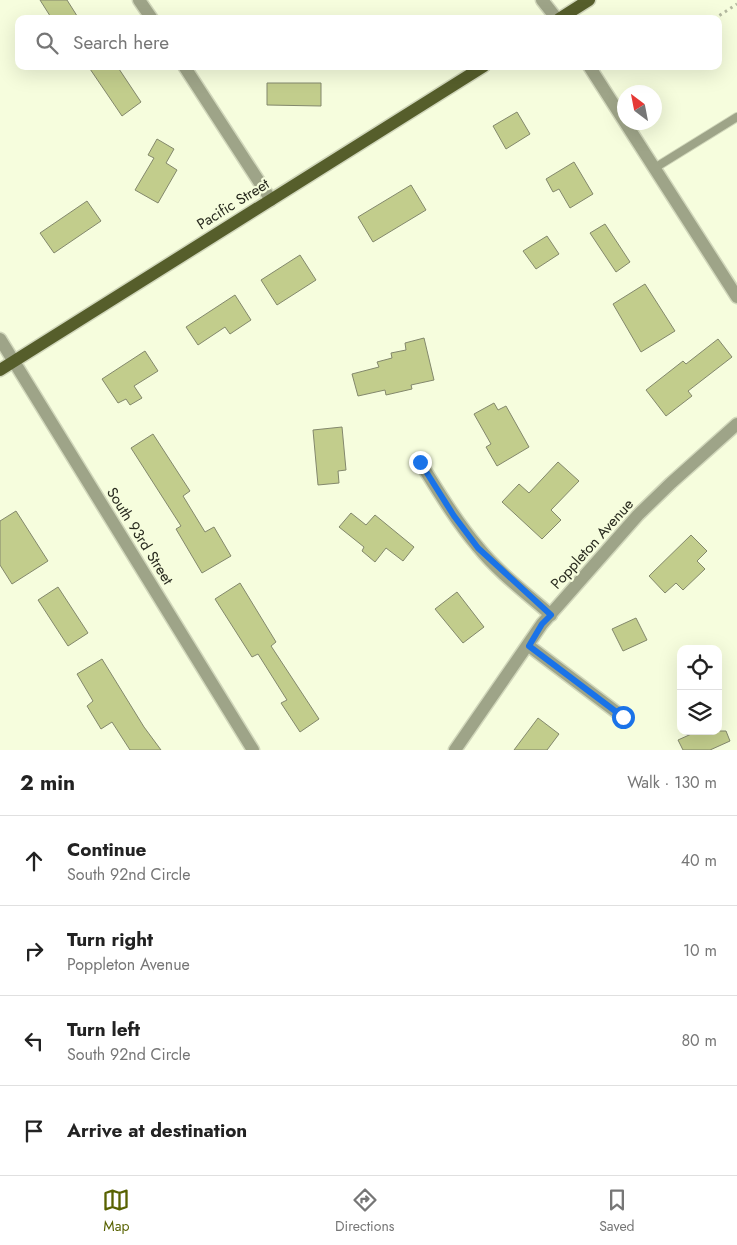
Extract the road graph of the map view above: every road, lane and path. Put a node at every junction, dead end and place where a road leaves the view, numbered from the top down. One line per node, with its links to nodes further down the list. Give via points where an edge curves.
1 (139, 0): 5 (street)
2 (542, 0): 6 (street)
3 (589, 0): 7 (main road)
4 (737, 4): 8 (path)
5 (149, 15)
6 (555, 15)
7 (565, 15)
8 (720, 15)
9 (187, 70): 14 (street)
10 (478, 70): 14 (main road, Pacific Street)
11 (592, 70): 13 (street)
12 (737, 116): 13 (lane)
13 (653, 168): 15 (street)
14 (271, 200): 17 (main road, Pacific Street)
15 (737, 297)
16 (0, 339): 17 (street, South 93rd Street)
17 (13, 362): 18 (main road, Pacific Street); 24 (street, South 93rd Street)
18 (0, 370)
19 (737, 424): 21 (street, Poppleton Avenue, via 638,515)
20 (420, 462): 21 (street, via 478,548)
21 (551, 615): 22 (street, Poppleton Avenue)
22 (529, 646): 23 (street); 25 (street, Poppleton Avenue)
23 (623, 717)
24 (253, 750)
25 (455, 750)

